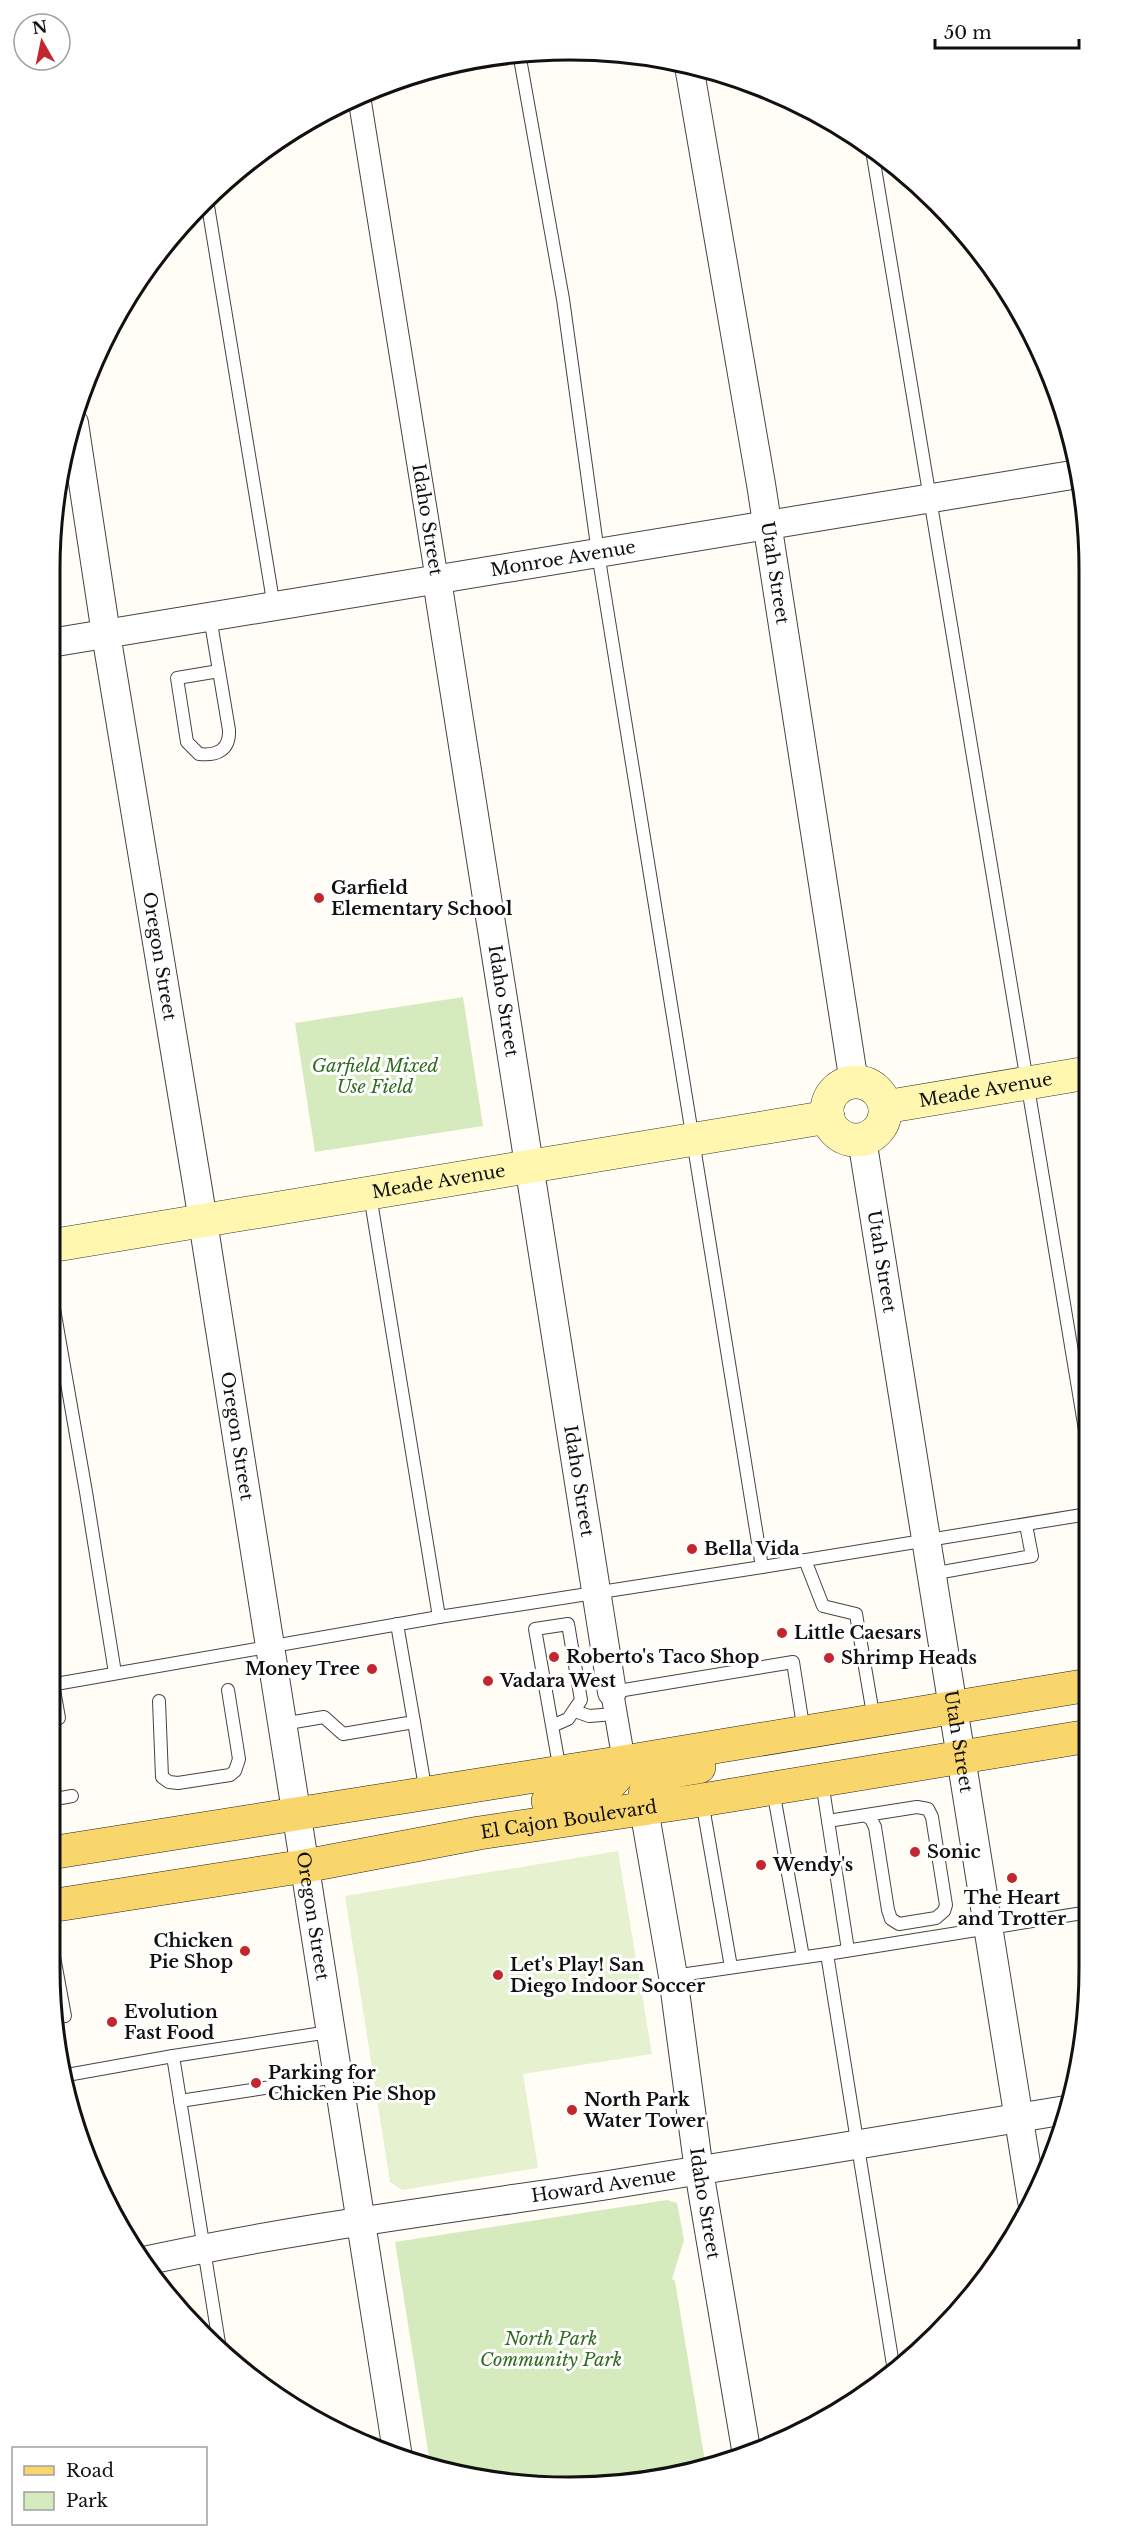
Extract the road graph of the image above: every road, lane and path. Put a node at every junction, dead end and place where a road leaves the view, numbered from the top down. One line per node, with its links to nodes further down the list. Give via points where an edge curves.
1 (521, 62): 10 (lane, via 563,299)
2 (689, 74): 9 (street, Utah Street)
3 (361, 106): 11 (street, Idaho Street)
4 (874, 161): 8 (lane)
5 (209, 209): 12 (lane)
6 (77, 440): 14 (street, Oregon Street)
7 (1070, 475): 8 (street, Monroe Avenue)
8 (928, 498): 9 (street, Monroe Avenue); 19 (lane)
9 (768, 525): 10 (street, Monroe Avenue); 18 (street, Utah Street)
10 (598, 553): 11 (street, Monroe Avenue); 23 (lane)
11 (437, 580): 12 (street, Monroe Avenue); 24 (street, Idaho Street)
12 (274, 607): 13 (street, Monroe Avenue)
13 (210, 617): 14 (street, Monroe Avenue); 16 (lane)
14 (106, 634): 15 (street, Monroe Avenue); 26 (street, Oregon Street)
15 (60, 642)
16 (219, 671): 16 (lane, via 228,744 218,752 199,754 187,742 177,678)
17 (1079, 1075): 19 (main road, Meade Avenue)
18 (854, 1083): 20 (main road, via 878,1092); 21 (main road, via 834,1094)
19 (1028, 1083): 20 (main road, Meade Avenue); 29 (lane)
20 (885, 1107): 22 (main road, via 880,1128)
21 (828, 1117): 22 (main road, via 840,1135); 23 (main road, Meade Avenue)
22 (861, 1139): 32 (street, Utah Street)
23 (693, 1140): 24 (main road, Meade Avenue); 34 (lane)
24 (530, 1167): 25 (main road, Meade Avenue); 36 (street, Idaho Street)
25 (370, 1194): 26 (main road, Meade Avenue); 37 (lane)
26 (203, 1221): 27 (main road, Meade Avenue); 39 (street, Oregon Street)
27 (60, 1244)
28 (60, 1343): 40 (lane)
29 (1079, 1393)
30 (1079, 1515): 31 (lane)
31 (1026, 1525): 32 (lane); 35 (lane, via 1032,1556)
32 (925, 1541): 33 (lane); 35 (street, Utah Street)
33 (805, 1560): 34 (lane); 49 (lane, via 823,1606 856,1614)
34 (762, 1567): 36 (lane)
35 (930, 1574): 46 (street, Utah Street)
36 (596, 1594): 37 (lane); 45 (street, Idaho Street)
37 (439, 1617): 38 (lane)
38 (397, 1624): 39 (lane); 48 (lane)
39 (269, 1646): 40 (lane); 50 (street, Oregon Street)
40 (115, 1673): 41 (lane)
41 (60, 1683)
42 (1079, 1687): 46 (main road)
43 (228, 1690): 44 (lane, via 239,1759 230,1775 178,1783 162,1777)
44 (159, 1701)
45 (614, 1703): 47 (lane, via 589,1716); 52 (lane, via 792,1662); 56 (street, Idaho Street)
46 (953, 1709): 49 (main road); 55 (street, Utah Street)
47 (575, 1711): 51 (lane, via 568,1719); 51 (lane, via 581,1700 568,1624 535,1629)
48 (414, 1722): 50 (lane, via 343,1734 324,1718); 60 (lane)
49 (874, 1722): 52 (main road)
50 (282, 1724): 65 (street, Oregon Street)
51 (552, 1725): 57 (lane)
52 (804, 1733): 53 (main road)
53 (770, 1738): 56 (main road); 64 (main road, via 758,1752 736,1761 682,1769 662,1777 645,1791)
54 (1079, 1738): 55 (main road, El Cajon Boulevard)
55 (961, 1758): 58 (main road, El Cajon Boulevard); 75 (street, Utah Street)
56 (624, 1762): 57 (main road); 68 (main road, via 611,1785 592,1793 523,1806)
57 (560, 1772): 60 (main road)
58 (822, 1780): 59 (main road, El Cajon Boulevard); 67 (lane)
59 (773, 1788): 63 (main road, El Cajon Boulevard); 78 (lane)
60 (427, 1794): 65 (main road)
61 (72, 1796): 62 (lane)
62 (60, 1798)
63 (702, 1800): 64 (main road, El Cajon Boulevard); 79 (lane)
64 (644, 1809): 68 (main road, El Cajon Boulevard); 80 (street, Idaho Street)
65 (297, 1815): 69 (main road); 71 (street, Oregon Street)
66 (866, 1816): 66 (lane, via 875,1827 891,1919 899,1924 941,1915 946,1905 931,1812 917,1807); 67 (lane)
67 (828, 1821): 76 (lane)
68 (479, 1833): 71 (main road, El Cajon Boulevard)
69 (112, 1844): 70 (main road); 72 (main road, via 73,1870)
70 (60, 1852)
71 (305, 1866): 73 (main road, El Cajon Boulevard); 83 (street, Oregon Street)
72 (60, 1872)
73 (60, 1904)
74 (1079, 1913): 75 (lane)
75 (988, 1927): 76 (lane); 89 (street, Utah Street)
76 (848, 1950): 77 (lane)
77 (827, 1954): 78 (lane); 90 (lane)
78 (803, 1957): 79 (lane)
79 (731, 1967): 80 (lane)
80 (673, 1976): 91 (street, Idaho Street)
81 (61, 1993): 82 (lane)
82 (62, 2016)
83 (329, 2032): 84 (lane); 86 (street, Oregon Street)
84 (173, 2056): 85 (lane); 87 (lane)
85 (71, 2073)
86 (336, 2077): 87 (lane); 93 (street, Oregon Street)
87 (180, 2101): 94 (lane)
88 (1058, 2111): 89 (street, Howard Avenue)
89 (1017, 2118): 90 (street, Howard Avenue); 92 (street, Utah Street)
90 (858, 2144): 91 (street, Howard Avenue); 97 (lane)
91 (699, 2171): 93 (street, Howard Avenue); 98 (street, Idaho Street)
92 (1029, 2186)
93 (361, 2222): 94 (street, Howard Avenue); 99 (street, Oregon Street)
94 (203, 2248): 95 (street, Howard Avenue); 96 (lane)
95 (152, 2259)
96 (218, 2336)
97 (892, 2362)
98 (745, 2445)
99 (396, 2446)

